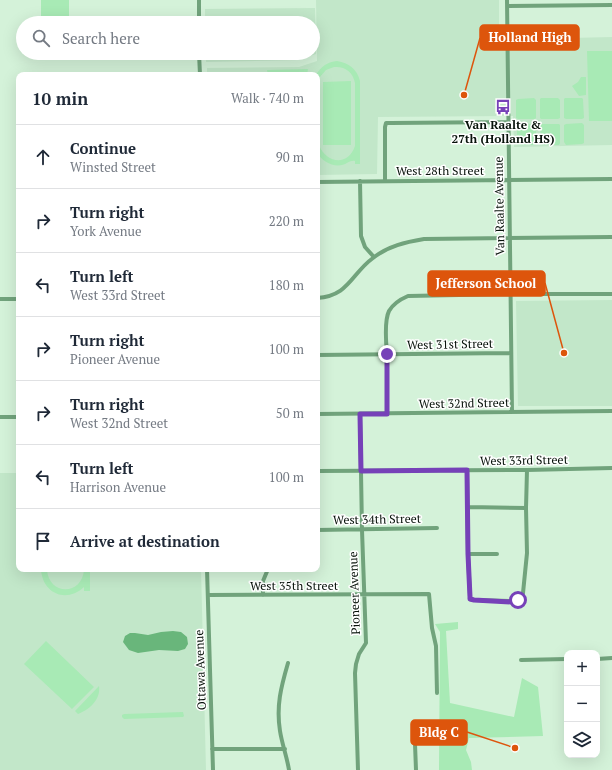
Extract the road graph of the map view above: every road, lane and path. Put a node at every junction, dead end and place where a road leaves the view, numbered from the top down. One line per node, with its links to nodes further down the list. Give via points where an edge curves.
1 (199, 0): 5 (street)
2 (507, 0): 4 (street, Van Raalte Avenue)
3 (612, 5): 4 (street)
4 (507, 6): 8 (street, Van Raalte Avenue)
5 (199, 16)
6 (199, 60): 7 (street)
7 (200, 72)
8 (508, 122): 10 (street, Van Raalte Avenue); 12 (street, via 386,124)
9 (612, 179): 10 (street, West 28th Street)
10 (509, 180): 12 (street, West 28th Street); 14 (street, Van Raalte Avenue)
11 (360, 181): 12 (street, West 28th Street); 13 (street, West 28th Street); 16 (street, via 361,236 365,247)
12 (385, 181)
13 (320, 182)
14 (510, 237): 15 (street); 16 (street, via 424,238 396,245); 17 (street, Van Raalte Avenue)
15 (612, 237)
16 (374, 257): 19 (street, via 340,292)
17 (511, 294): 18 (street); 22 (street, Van Raalte Avenue); 23 (street, via 403,298 389,312)
18 (612, 294)
19 (320, 297)
20 (0, 299): 21 (street)
21 (16, 299)
22 (512, 353): 23 (street, West 31st Street); 26 (street, Van Raalte Avenue)
23 (387, 354): 24 (street, West 31st Street); 29 (street)
24 (320, 355)
25 (612, 411): 26 (street, West 32nd Street)
26 (512, 412): 29 (street, West 32nd Street)
27 (320, 414): 28 (street, West 32nd Street)
28 (360, 414): 29 (street, West 32nd Street); 36 (street, Pioneer Avenue)
29 (387, 414)
30 (0, 417): 31 (street)
31 (16, 417)
32 (612, 468): 34 (street, West 33rd Street)
33 (467, 470): 34 (street, West 33rd Street); 36 (street, West 33rd Street); 37 (street)
34 (527, 470): 38 (street)
35 (320, 471): 36 (street, West 33rd Street)
36 (361, 471): 41 (street, Pioneer Avenue)
37 (468, 507): 38 (street); 42 (street)
38 (526, 508): 42 (street, via 527,560 523,593 518,600 512,602 470,599)
39 (437, 528): 41 (street, West 34th Street)
40 (320, 530): 41 (street, West 34th Street)
41 (362, 530): 46 (street, Pioneer Avenue)
42 (468, 554): 43 (street)
43 (497, 554)
44 (207, 572): 47 (street, Ottawa Avenue)
45 (267, 572): 48 (street)
46 (364, 594): 48 (street, West 35th Street); 54 (street, West 35th Street, via 429,594 436,646); 60 (street, Pioneer Avenue, via 366,643 359,654 355,673)
47 (208, 595): 48 (street, West 35th Street); 56 (street, Ottawa Avenue)
48 (263, 595)
49 (612, 658): 51 (street)
50 (564, 659): 52 (street)
51 (600, 659)
52 (521, 660)
53 (288, 663): 57 (street, via 279,702 279,722)
54 (437, 693)
55 (415, 744): 61 (street)
56 (212, 749): 57 (street); 58 (street, Ottawa Avenue)
57 (285, 750): 59 (street)
58 (213, 770)
59 (289, 770)
60 (358, 770)
61 (416, 770)

